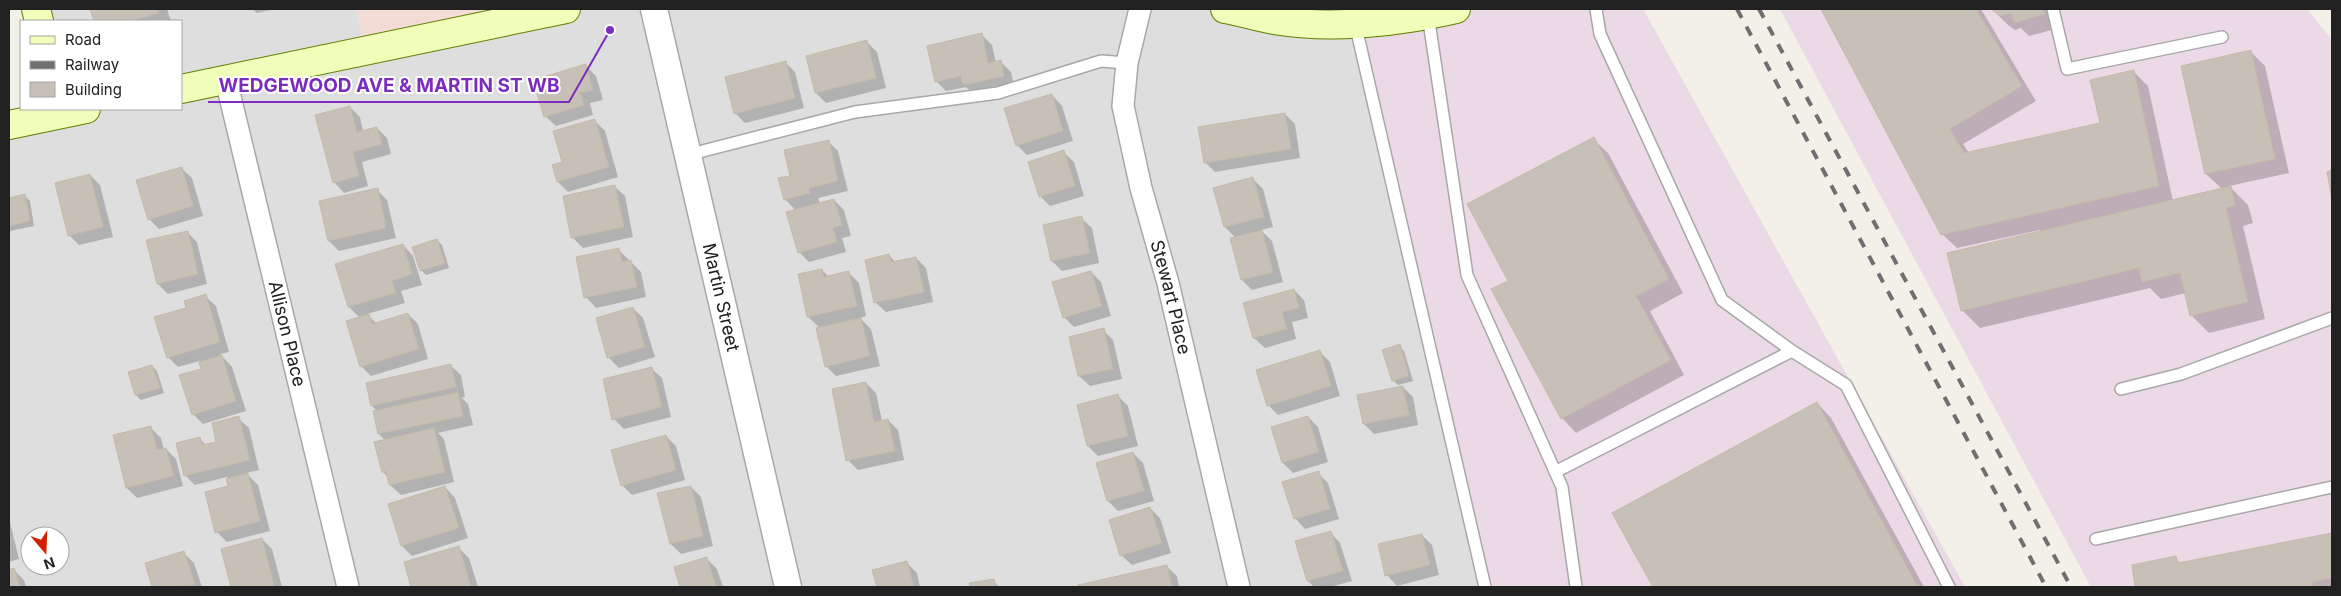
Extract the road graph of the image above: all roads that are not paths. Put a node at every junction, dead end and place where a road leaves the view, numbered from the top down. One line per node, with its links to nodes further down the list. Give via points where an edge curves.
1 (566, 9): 13 (main road)
2 (654, 9): 18 (street, Martin Street)
3 (1140, 9): 12 (street, Stewart Place)
4 (1225, 9): 9 (main road, via 1274,20)
5 (1456, 9): 8 (main road)
6 (1596, 9): 20 (lane, via 1600,34 1722,300)
7 (2053, 9): 11 (lane, via 2067,69)
8 (1428, 15): 10 (main road); 22 (lane, via 1467,275)
9 (1303, 16): 10 (main road)
10 (1355, 23): 28 (lane)
11 (2222, 37)
12 (1127, 63): 18 (lane, via 1101,61 998,93 855,112); 27 (street, Stewart Place, via 1123,106 1141,188 1168,283)
13 (226, 80): 14 (main road); 25 (street, Allison Place)
14 (182, 89)
15 (77, 110): 16 (main road)
16 (58, 112): 17 (main road)
17 (9, 125)
18 (687, 155): 26 (street, Martin Street)
19 (2332, 318): 21 (lane, via 2181,374)
20 (1792, 351): 22 (lane); 30 (lane, via 1846,385)
21 (2122, 389)
22 (1555, 472): 29 (lane, via 1562,487)
23 (2332, 487): 24 (lane)
24 (2096, 539)
25 (348, 587)
26 (788, 587)
27 (1238, 587)
28 (1486, 587)
29 (1576, 587)
30 (1949, 587)

